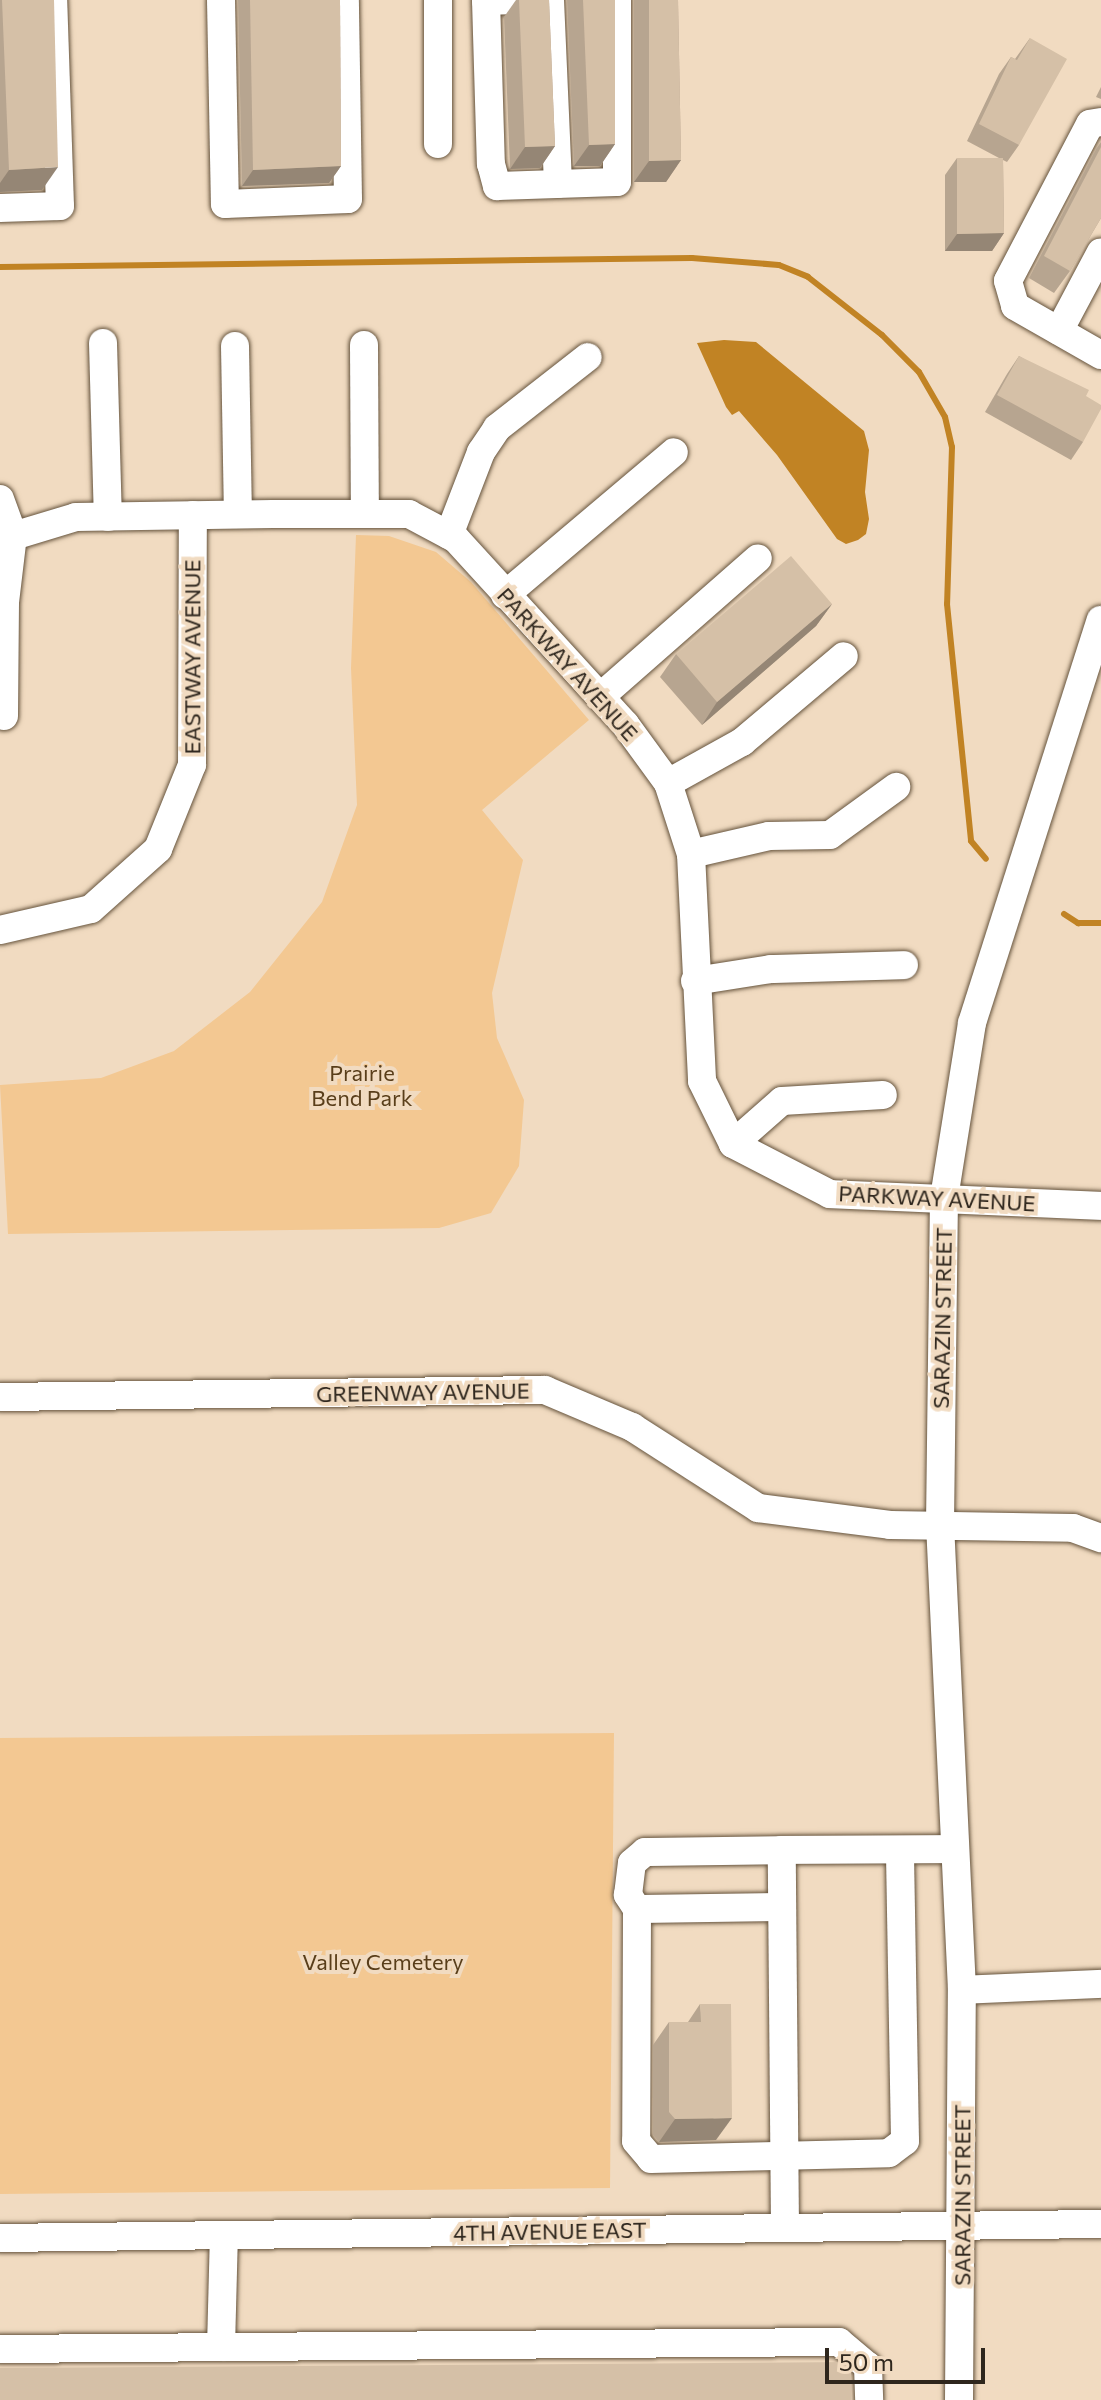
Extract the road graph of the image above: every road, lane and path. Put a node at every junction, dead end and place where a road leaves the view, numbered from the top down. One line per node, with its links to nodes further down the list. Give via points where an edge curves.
1 (53, 0): 12 (street, via 60,206)
2 (221, 0): 3 (street, via 225,204 348,199)
3 (345, 0)
4 (438, 0): 10 (street)
5 (515, 0): 8 (street)
6 (550, 0): 11 (street)
7 (617, 0): 11 (street, via 617,182)
8 (486, 1): 11 (street, via 491,164 497,186)
9 (1101, 122): 14 (street, via 1090,124 1008,281 1015,306)
10 (438, 144)
11 (558, 184)
12 (0, 208)
13 (1101, 252): 14 (street)
14 (1059, 331): 18 (street)
15 (103, 343): 25 (street)
16 (364, 345): 23 (street)
17 (235, 346): 22 (street)
18 (1101, 355)
19 (588, 357): 26 (street, via 497,428 481,452)
20 (674, 452): 29 (street)
21 (0, 499): 27 (street)
22 (238, 514): 23 (street, PARKWAY AVENUE); 24 (street, PARKWAY AVENUE)
23 (365, 514): 26 (street, PARKWAY AVENUE, via 409,514)
24 (193, 515): 25 (street, PARKWAY AVENUE); 37 (street, EASTWAY AVENUE, via 192,765 158,849 91,909)
25 (108, 517): 27 (street, PARKWAY AVENUE, via 76,517)
26 (449, 535): 29 (street, PARKWAY AVENUE)
27 (6, 538): 33 (street)
28 (758, 558): 32 (street)
29 (505, 595): 32 (street, PARKWAY AVENUE)
30 (1101, 620): 42 (street, SARAZIN STREET, via 972,1023)
31 (844, 656): 34 (street, via 742,742)
32 (600, 697): 34 (street, PARKWAY AVENUE)
33 (4, 716)
34 (668, 783): 36 (street, PARKWAY AVENUE)
35 (896, 787): 36 (street, via 830,835 769,836)
36 (691, 854): 39 (street, PARKWAY AVENUE)
37 (0, 930)
38 (904, 965): 39 (street, via 771,969)
39 (695, 981): 41 (street, PARKWAY AVENUE, via 702,1081)
40 (883, 1095): 41 (street, via 782,1101)
41 (733, 1144): 42 (street, PARKWAY AVENUE, via 830,1194)
42 (944, 1198): 43 (street, PARKWAY AVENUE); 45 (street, SARAZIN STREET)
43 (1101, 1206)
44 (0, 1397): 45 (street, GREENWAY AVENUE, via 545,1390 632,1427 758,1508 890,1525)
45 (940, 1524): 46 (street, GREENWAY AVENUE, via 1073,1528); 47 (street, SARAZIN STREET)
46 (1101, 1538)
47 (955, 1849): 49 (street); 53 (street, SARAZIN STREET)
48 (782, 1850): 49 (street); 50 (street); 51 (street, via 645,1852 632,1863 628,1895)
49 (900, 1851): 54 (street, via 905,2141 889,2153)
50 (782, 1907): 51 (street); 54 (street)
51 (637, 1909): 54 (street, via 636,2141 651,2159)
52 (1101, 1984): 53 (street)
53 (962, 1990): 56 (street, SARAZIN STREET)
54 (784, 2152): 57 (street)
55 (1101, 2224): 56 (street, 4TH AVENUE EAST)
56 (964, 2226): 57 (street, 4TH AVENUE EAST); 63 (street, SARAZIN STREET)
57 (785, 2228): 58 (street, 4TH AVENUE EAST)
58 (224, 2236): 59 (street, 4TH AVENUE EAST); 60 (street)
59 (0, 2238)
60 (221, 2347): 61 (street); 62 (street, via 839,2342 868,2366)
61 (0, 2349)
62 (869, 2400)
63 (959, 2400)

